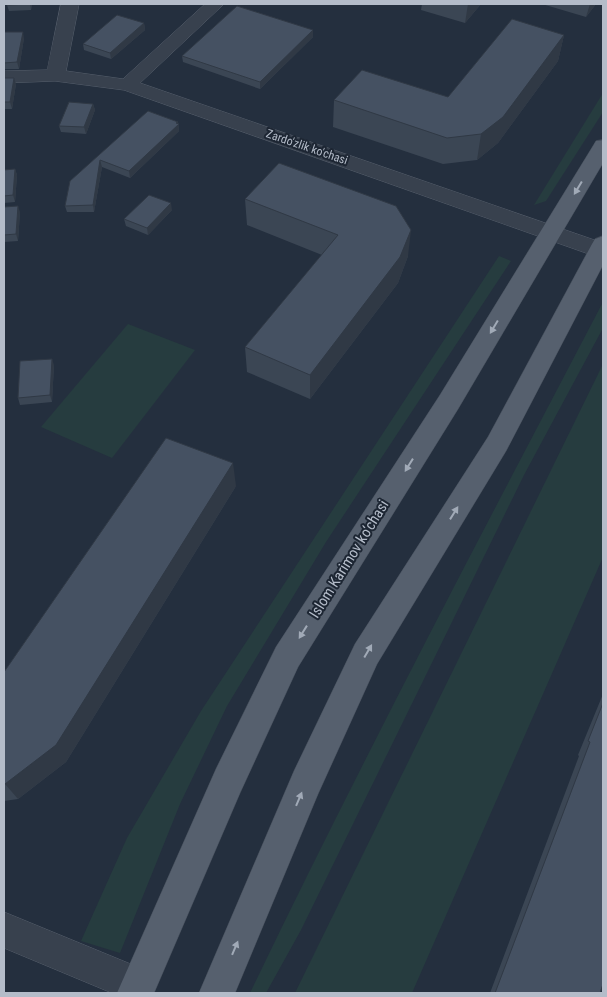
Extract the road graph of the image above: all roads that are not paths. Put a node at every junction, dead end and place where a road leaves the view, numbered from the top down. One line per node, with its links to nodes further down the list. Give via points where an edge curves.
1 (70, 4): 3 (street)
2 (215, 4): 5 (street)
3 (56, 75): 4 (street, Zardo'zlik ko'chasi); 5 (street, Zardo'zlik ko'chasi)
4 (4, 77)
5 (127, 85): 7 (street, Zardo'zlik ko'chasi)
6 (603, 146): 7 (main road, Islom Karimov ko‘chasi, one-way to 7)
7 (551, 232): 8 (street, Zardo'zlik ko'chasi); 10 (main road, Islom Karimov ko‘chasi, one-way to 10, via 449,402 287,657)
8 (602, 248): 11 (main road, one-way to 8, via 306,783 366,654 497,444)
9 (4, 930): 10 (street)
10 (136, 989)
11 (217, 993)

